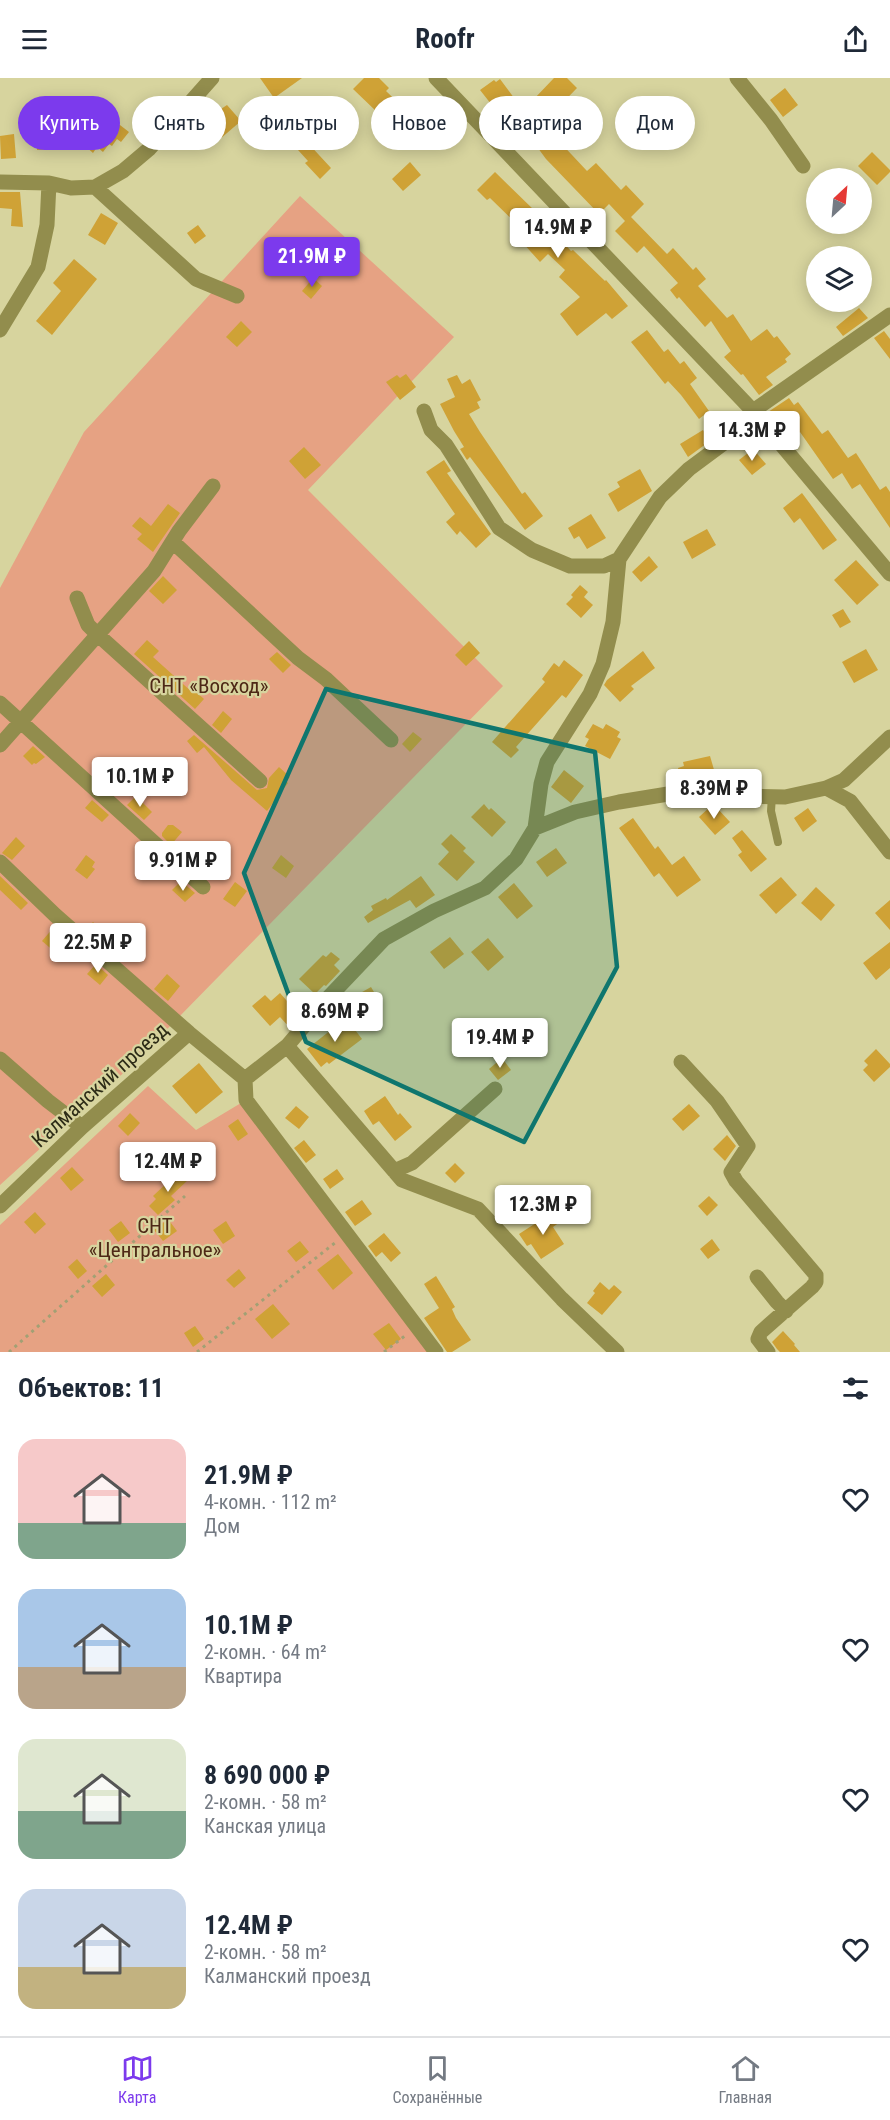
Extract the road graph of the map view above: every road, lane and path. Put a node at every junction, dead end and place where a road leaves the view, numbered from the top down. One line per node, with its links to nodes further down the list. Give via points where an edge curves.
1 (212, 78): 7 (street, via 149,149 123,171)
2 (436, 78): 12 (street)
3 (737, 78): 4 (street)
4 (803, 166)
5 (0, 182): 6 (street)
6 (50, 183): 7 (street, via 71,188); 10 (street, via 38,267)
7 (95, 187): 8 (street, via 196,279)
8 (237, 296)
9 (890, 315): 12 (street)
10 (0, 330)
11 (424, 411): 15 (street, via 431,430 446,445 499,528 532,550 570,566 604,566)
12 (753, 411): 15 (street, via 724,443 660,497); 16 (street)
13 (213, 486): 14 (street)
14 (173, 542): 18 (street, via 154,571); 22 (street)
15 (619, 559): 27 (street, via 613,622 603,664 590,694 547,762)
16 (890, 574)
17 (77, 598): 18 (street, via 88,626)
18 (97, 634): 20 (street); 24 (street)
19 (0, 703): 20 (street)
20 (21, 721): 23 (street); 31 (street)
21 (890, 737): 25 (street, via 844,780)
22 (391, 740)
23 (0, 745)
24 (260, 781)
25 (826, 788): 26 (street); 29 (street, via 850,801)
26 (772, 796): 27 (street, via 743,796 716,790 668,794 575,812); 28 (lane)
27 (535, 828): 33 (street, via 516,859 485,888 384,939)
28 (778, 842)
29 (890, 852)
30 (0, 862): 32 (street)
31 (202, 886)
32 (189, 1033): 36 (street, Калманский проезд); 38 (street, Калманский проезд)
33 (287, 1046): 36 (street); 39 (street)
34 (0, 1059): 38 (street)
35 (681, 1062): 44 (street, via 717,1101 748,1146 731,1172 736,1181 816,1275 812,1287)
36 (245, 1079): 42 (street, via 246,1100)
37 (495, 1089): 39 (street, via 412,1163)
38 (82, 1127): 41 (street, Калманский проезд)
39 (394, 1171): 50 (street, via 402,1180 478,1209)
40 (185, 1196): 46 (path)
41 (0, 1206)
42 (347, 1233): 45 (street); 47 (path)
43 (757, 1277): 44 (street)
44 (786, 1311): 51 (street, via 761,1332 758,1339)
45 (418, 1327): 48 (path); 49 (street)
46 (9, 1352)
47 (197, 1352)
48 (384, 1352)
49 (436, 1352)
50 (617, 1352)
51 (768, 1352)

